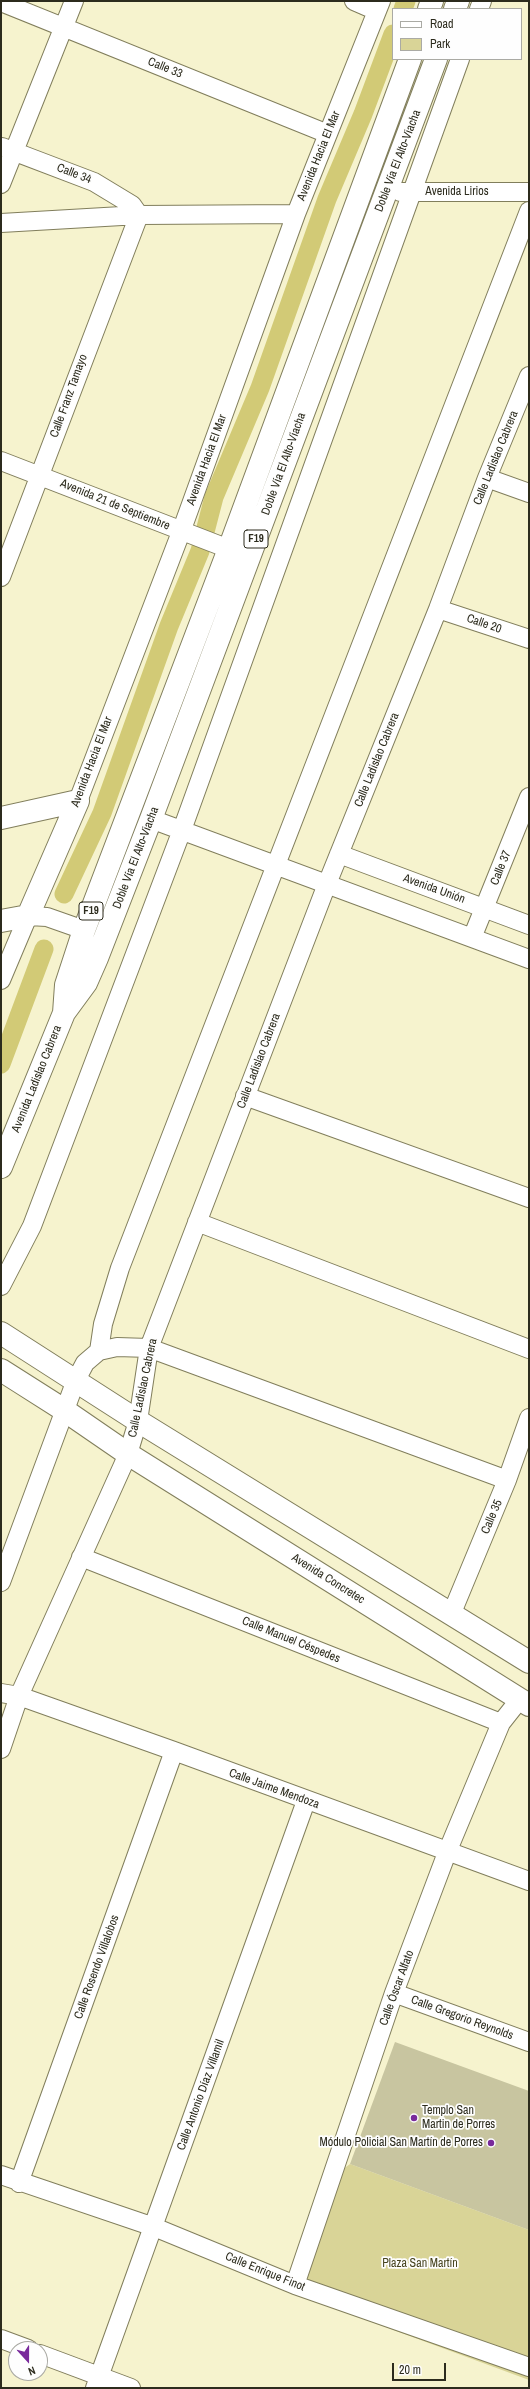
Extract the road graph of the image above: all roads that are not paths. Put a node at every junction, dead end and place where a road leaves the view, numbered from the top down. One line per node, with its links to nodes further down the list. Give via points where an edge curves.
1 (74, 1): 5 (street)
2 (354, 1): 4 (street)
3 (1, 2): 5 (street, Calle 33)
4 (379, 6): 9 (street, Avenida Hacia El Mar)
5 (63, 27): 9 (street, Calle 33); 10 (street)
6 (410, 60): 25 (main road, Doble Vía El Alto-Viacha / F19)
7 (436, 60): 14 (main road, Doble Vía El Alto-Viacha / F19)
8 (460, 60): 12 (street)
9 (328, 134): 16 (street, Avenida Hacia El Mar)
10 (7, 149): 11 (street); 17 (street, Calle 34, via 94,182 132,205)
11 (1, 184)
12 (411, 192): 13 (street, Avenida Lirios); 14 (street, Avenida Lirios); 33 (street)
13 (529, 192)
14 (386, 193): 32 (main road, Doble Vía El Alto-Viacha / F19)
15 (529, 211): 35 (street)
16 (296, 214): 17 (street); 24 (street, Avenida Hacia El Mar)
17 (139, 215): 18 (street); 21 (street, Calle Franz Tamayo)
18 (1, 223)
19 (529, 376): 22 (street, Calle Ladislao Cabrera)
20 (1, 461): 21 (street, Avenida 21 de Septiembre)
21 (40, 475): 24 (street, Avenida 21 de Septiembre); 26 (street, Calle Franz Tamayo)
22 (487, 478): 23 (street); 27 (street, Calle Ladislao Cabrera)
23 (529, 493)
24 (187, 534): 25 (street, Avenida 21 de Septiembre); 30 (street, Avenida Hacia El Mar)
25 (223, 547): 41 (main road, Doble Vía El Alto-Viacha / F19)
26 (1, 577)
27 (438, 609): 28 (street, Calle 20); 34 (street, Calle Ladislao Cabrera)
28 (529, 639)
29 (529, 797): 37 (street, Calle 37)
30 (78, 801): 31 (main road); 38 (main road, Avenida Hacia El Mar)
31 (1, 818)
32 (151, 819): 33 (street); 45 (main road, Doble Vía El Alto-Viacha / F19, via 86,983)
33 (182, 830): 35 (street); 50 (street, via 32,1226)
34 (339, 854): 36 (street, Calle Ladislao Cabrera); 37 (street, Avenida Unión)
35 (277, 865): 36 (street); 54 (street, via 120,1268 103,1324)
36 (327, 884): 42 (street); 46 (street, Calle Ladislao Cabrera)
37 (485, 908): 40 (street, Avenida Unión); 42 (street, Calle 37)
38 (38, 916): 39 (main road); 41 (street); 44 (street)
39 (1, 921)
40 (529, 925)
41 (76, 927): 45 (main road, Doble Vía El Alto-Viacha / F19)
42 (472, 938): 43 (street)
43 (529, 959)
44 (1, 980)
45 (64, 1014): 47 (main road, Avenida Ladislao Cabrera / F19)
46 (245, 1096): 48 (street); 49 (street, Calle Ladislao Cabrera)
47 (1, 1166)
48 (529, 1198)
49 (197, 1222): 52 (street, Calle Ladislao Cabrera); 53 (street)
50 (1, 1286)
51 (1, 1333): 56 (main road)
52 (149, 1348): 54 (street, via 117,1347); 59 (street, Calle Ladislao Cabrera); 61 (street)
53 (529, 1349)
54 (100, 1351): 56 (street, via 85,1363)
55 (1, 1370): 57 (main road, Avenida Concretec)
56 (76, 1380): 57 (street); 59 (main road)
57 (64, 1410): 60 (main road, Avenida Concretec); 63 (street)
58 (529, 1418): 61 (street, Calle 35)
59 (138, 1421): 60 (street, Calle Ladislao Cabrera); 64 (main road)
60 (128, 1454): 62 (street, Calle Ladislao Cabrera); 68 (main road, Avenida Concretec)
61 (507, 1480): 64 (street, Calle 35)
62 (81, 1557): 67 (street, Calle Ladislao Cabrera); 69 (street, Calle Manuel Céspedes)
63 (1, 1582)
64 (451, 1615): 65 (main road)
65 (529, 1662)
66 (1, 1693): 67 (street, Calle Jaime Mendoza)
67 (19, 1696): 70 (street, Calle Ladislao Cabrera); 71 (street, Calle Jaime Mendoza)
68 (524, 1702): 69 (street, Calle Óscar Alfato)
69 (501, 1724): 73 (street, Calle Óscar Alfato)
70 (1, 1749)
71 (174, 1751): 72 (street, Calle Jaime Mendoza); 78 (street, Calle Rosendo Villalobos)
72 (306, 1801): 73 (street, Calle Jaime Mendoza); 79 (street, Calle Antonio Díaz Villamil)
73 (448, 1850): 74 (street, Calle Jaime Mendoza); 75 (street, Calle Óscar Alfato)
74 (529, 1881)
75 (394, 1993): 76 (street, Calle Gregorio Reynolds); 80 (street, Calle Óscar Alfato)
76 (529, 2042)
77 (1, 2175): 78 (street, Calle Enrique Finot)
78 (19, 2183): 79 (street, Calle Enrique Finot)
79 (154, 2227): 80 (street, Calle Enrique Finot); 83 (street, Calle Antonio Díaz Villamil)
80 (295, 2285): 82 (street, Calle Enrique Finot)
81 (48, 2358): 83 (street)
82 (529, 2367)
83 (97, 2382): 84 (street)
84 (131, 2388)

